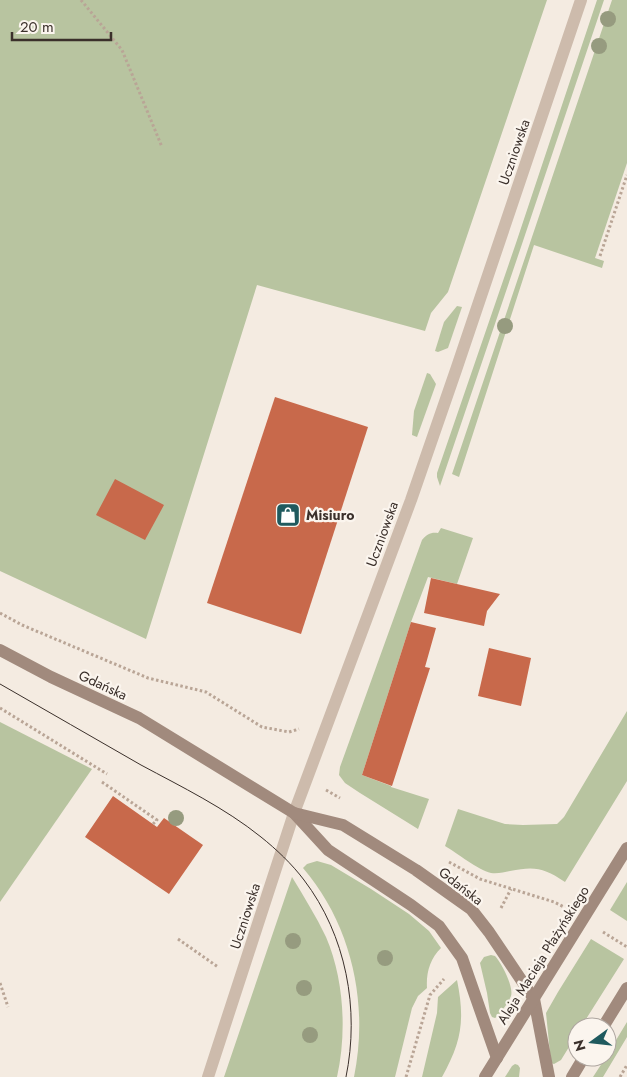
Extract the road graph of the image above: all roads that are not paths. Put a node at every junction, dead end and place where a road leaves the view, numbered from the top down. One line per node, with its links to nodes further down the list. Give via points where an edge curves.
1 (581, 0): 3 (street, Uczniowska, via 418,481)
2 (0, 650): 3 (street, Gdańska, via 139,718)
3 (294, 813): 6 (street, Gdańska, via 343,825 471,909); 8 (street, Gdańska, via 328,850 439,926 462,958); 9 (street, Uczniowska)
4 (627, 848): 6 (street, Aleja Macieja Płażyńskiego)
5 (627, 988): 7 (street)
6 (534, 999): 8 (street, Aleja Macieja Płażyńskiego); 11 (street, Gdańska)
7 (609, 1017)
8 (497, 1058): 10 (street, Aleja Macieja Płażyńskiego)
9 (208, 1077)
10 (485, 1077)
11 (549, 1077)

